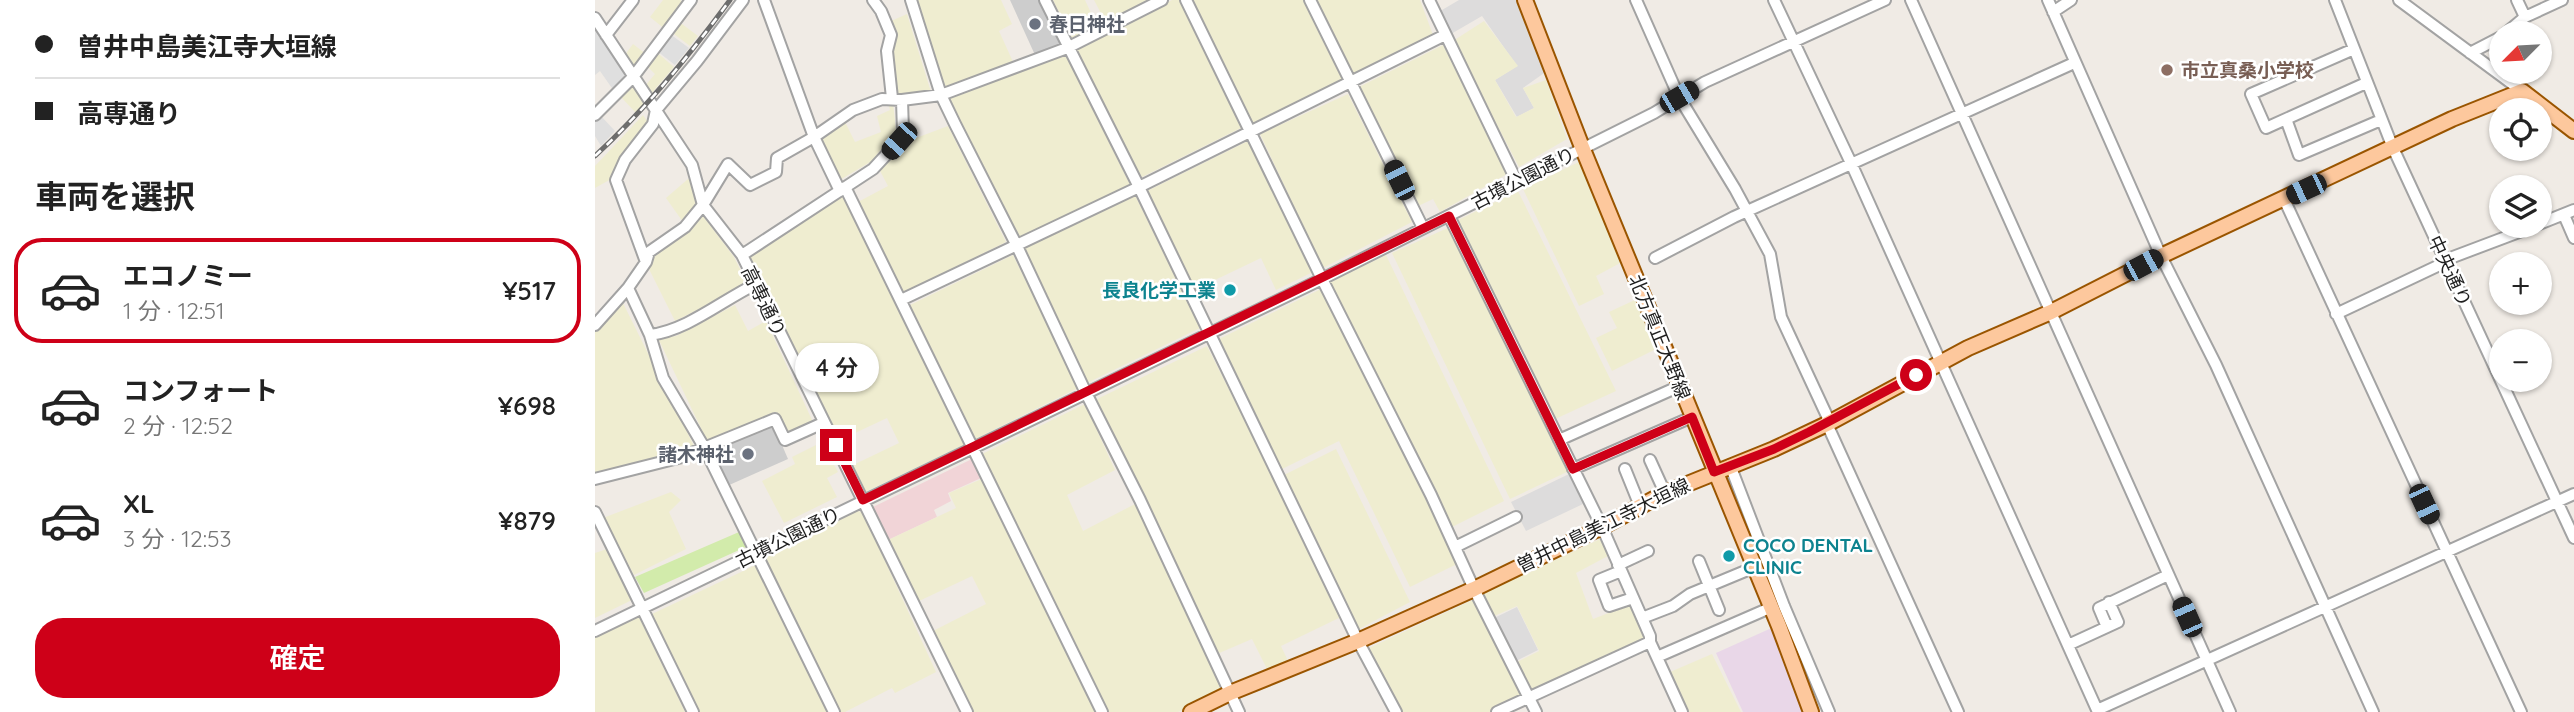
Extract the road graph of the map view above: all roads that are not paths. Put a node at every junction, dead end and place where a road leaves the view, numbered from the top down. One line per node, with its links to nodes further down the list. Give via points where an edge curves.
1 (633, 0): 27 (street)
2 (691, 0): 35 (street)
3 (743, 0): 42 (street)
4 (765, 0): 49 (street)
5 (873, 0): 41 (street, via 891,35 887,51)
6 (911, 0): 39 (street)
7 (1045, 0): 31 (street)
8 (1162, 0): 31 (street)
9 (1186, 0): 47 (street)
10 (1310, 0): 36 (street)
11 (1429, 0): 28 (street)
12 (1525, 0): 50 (main road, 北方真正大野線)
13 (1636, 0): 40 (street)
14 (1774, 0): 29 (street)
15 (1885, 0): 29 (street, 古墳公園通り)
16 (1911, 0): 43 (street)
17 (2048, 0): 23 (street)
18 (2071, 0): 23 (street)
19 (2335, 0): 32 (street, 中央通り)
20 (2399, 0): 33 (street)
21 (2517, 0): 24 (street)
22 (2562, 0): 24 (street)
23 (2053, 12): 34 (street)
24 (2525, 17): 26 (street)
25 (595, 19): 27 (street, 高専通り)
26 (2520, 21)
27 (606, 35): 35 (street, 高専通り)
28 (1445, 35): 36 (street); 53 (street)
29 (1793, 41): 40 (street, 古墳公園通り); 52 (street)
30 (2489, 43): 33 (street)
31 (1067, 48): 39 (street); 54 (street)
32 (2354, 48): 37 (street, 中央通り); 45 (street, via 2252,94 2266,128)
33 (2470, 53): 38 (street)
34 (2074, 63): 43 (street); 67 (street)
35 (633, 77): 42 (street, 高専通り); 44 (street)
36 (1350, 82): 47 (street); 62 (street)
37 (2366, 83): 45 (street); 46 (street, 中央通り)
38 (2522, 91): 48 (main road); 51 (main road, 曽井中島美江寺大垣線)
39 (941, 95): 41 (street); 65 (street)
40 (1679, 97): 50 (street, 古墳公園通り); 58 (street)
41 (897, 99): 49 (street, via 882,99 853,110); 55 (street, via 903,132 899,141 873,169)
42 (656, 110): 57 (street, 高専通り, via 692,165); 70 (street, via 653,124 625,160 616,180)
43 (1963, 114): 52 (street); 75 (street)
44 (595, 115)
45 (2286, 119): 46 (street, via 2299,155)
46 (2381, 120): 51 (street, 中央通り)
47 (1250, 130): 54 (street); 71 (street)
48 (2574, 131)
49 (814, 137): 55 (street); 57 (street, via 777,158 776,172 750,185 728,164)
50 (1582, 147): 53 (street, 古墳公園通り); 81 (main road, 北方真正大野線)
51 (2393, 148): 56 (main road, 曽井中島美江寺大垣線); 69 (street, 中央通り)
52 (1851, 163): 58 (street); 80 (street)
53 (1516, 180): 60 (street, 古墳公園通り)
54 (1139, 187): 65 (street); 78 (street)
55 (843, 189): 66 (street); 74 (street)
56 (2284, 199): 67 (main road, 曽井中島美江寺大垣線); 76 (street)
57 (703, 205): 66 (street, 高専通り); 70 (street, via 685,228 649,252)
58 (1747, 211): 68 (street); 85 (street, via 1770,254 1781,317 1827,416)
59 (2569, 213): 61 (street); 64 (street)
60 (1449, 216): 62 (street, 古墳公園通り); 86 (street)
61 (2552, 219)
62 (1423, 229): 71 (street, 古墳公園通り)
63 (2504, 238): 69 (street)
64 (2574, 238)
65 (1016, 244): 74 (street); 82 (street)
66 (742, 255): 72 (street, 高専通り)
67 (2161, 256): 75 (main road, 曽井中島美江寺大垣線); 115 (street, via 2216,365)
68 (1655, 258)
69 (2445, 261): 76 (street); 98 (street, 中央通り)
70 (646, 262): 73 (street)
71 (1322, 279): 78 (street, 古墳公園通り); 104 (street)
72 (756, 284): 79 (street, via 670,333); 84 (street, 高専通り)
73 (628, 288): 77 (street); 79 (street)
74 (901, 300): 88 (street)
75 (2051, 312): 80 (main road, 曽井中島美江寺大垣線); 111 (street)
76 (2336, 314): 106 (street)
77 (595, 325)
78 (1209, 333): 82 (street, 古墳公園通り); 121 (street)
79 (650, 335): 87 (street, via 663,378)
80 (1939, 363): 85 (main road, 曽井中島美江寺大垣線); 123 (street)
81 (1680, 386): 83 (main road, 北方真正大野線); 86 (street)
82 (1086, 393): 88 (street, 古墳公園通り); 126 (street)
83 (1692, 417): 91 (street); 93 (main road, 北方真正大野線)
84 (823, 423): 87 (street, via 785,440 775,419); 97 (street, 高専通り)
85 (1826, 424): 90 (main road, 曽井中島美江寺大垣線); 141 (street)
86 (1559, 440): 91 (street)
87 (704, 447): 94 (street); 107 (street)
88 (973, 449): 97 (street, 古墳公園通り); 132 (street)
89 (1650, 460): 95 (street)
90 (1730, 465): 93 (main road, 曽井中島美江寺大垣線); 140 (street)
91 (1573, 469): 102 (street)
92 (1625, 469): 99 (street)
93 (1714, 472): 95 (main road, 曽井中島美江寺大垣線); 109 (main road, 北方真正大野線)
94 (595, 479)
95 (1665, 493): 99 (main road, 曽井中島美江寺大垣線)
96 (2574, 494): 98 (street)
97 (863, 500): 107 (street, 古墳公園通り); 131 (street, 高専通り)
98 (2557, 502): 103 (street, 中央通り); 106 (street)
99 (1640, 506): 102 (main road, 曽井中島美江寺大垣線)
100 (1517, 517): 104 (street)
101 (597, 519): 116 (street)
102 (1602, 527): 110 (street); 113 (main road, 曽井中島美江寺大垣線)
103 (2574, 538)
104 (1455, 547): 113 (street)
105 (1648, 551): 110 (street)
106 (2446, 552): 115 (street); 144 (street)
107 (756, 553): 116 (street, 古墳公園通り); 130 (street)
108 (1699, 561): 112 (street)
109 (1755, 567): 112 (street); 117 (main road, 北方真正大野線)
110 (1620, 568): 114 (street); 114 (street, via 1599,580 1609,606)
111 (2168, 575): 123 (street, via 2109,602 2118,622); 125 (street)
112 (1709, 586): 118 (street); 119 (street)
113 (1474, 589): 121 (main road, 曽井中島美江寺大垣線); 127 (street)
114 (1633, 598): 119 (street)
115 (2323, 606): 125 (street); 143 (street)
116 (643, 607): 120 (street, 古墳公園通り); 129 (street)
117 (1772, 607): 124 (street); 139 (main road, 北方真正大野線)
118 (1719, 610)
119 (1642, 618): 122 (street)
120 (595, 631)
121 (1358, 641): 126 (main road, 曽井中島美江寺大垣線); 135 (street)
122 (1650, 642): 124 (street); 127 (street)
123 (2068, 645): 128 (street)
124 (1657, 657): 138 (street)
125 (2206, 660): 128 (street); 142 (street)
126 (1230, 693): 133 (main road, 曽井中島美江寺大垣線); 134 (street)
127 (1528, 696): 136 (street); 137 (street)
128 (2098, 711)
129 (693, 712)
130 (834, 712)
131 (967, 712)
132 (1102, 712)
133 (1191, 712)
134 (1239, 712)
135 (1397, 712)
136 (1497, 712)
137 (1536, 712)
138 (1682, 712)
139 (1811, 712)
140 (1829, 712)
141 (1958, 712)
142 (2231, 712)
143 (2373, 712)
144 (2521, 712)

